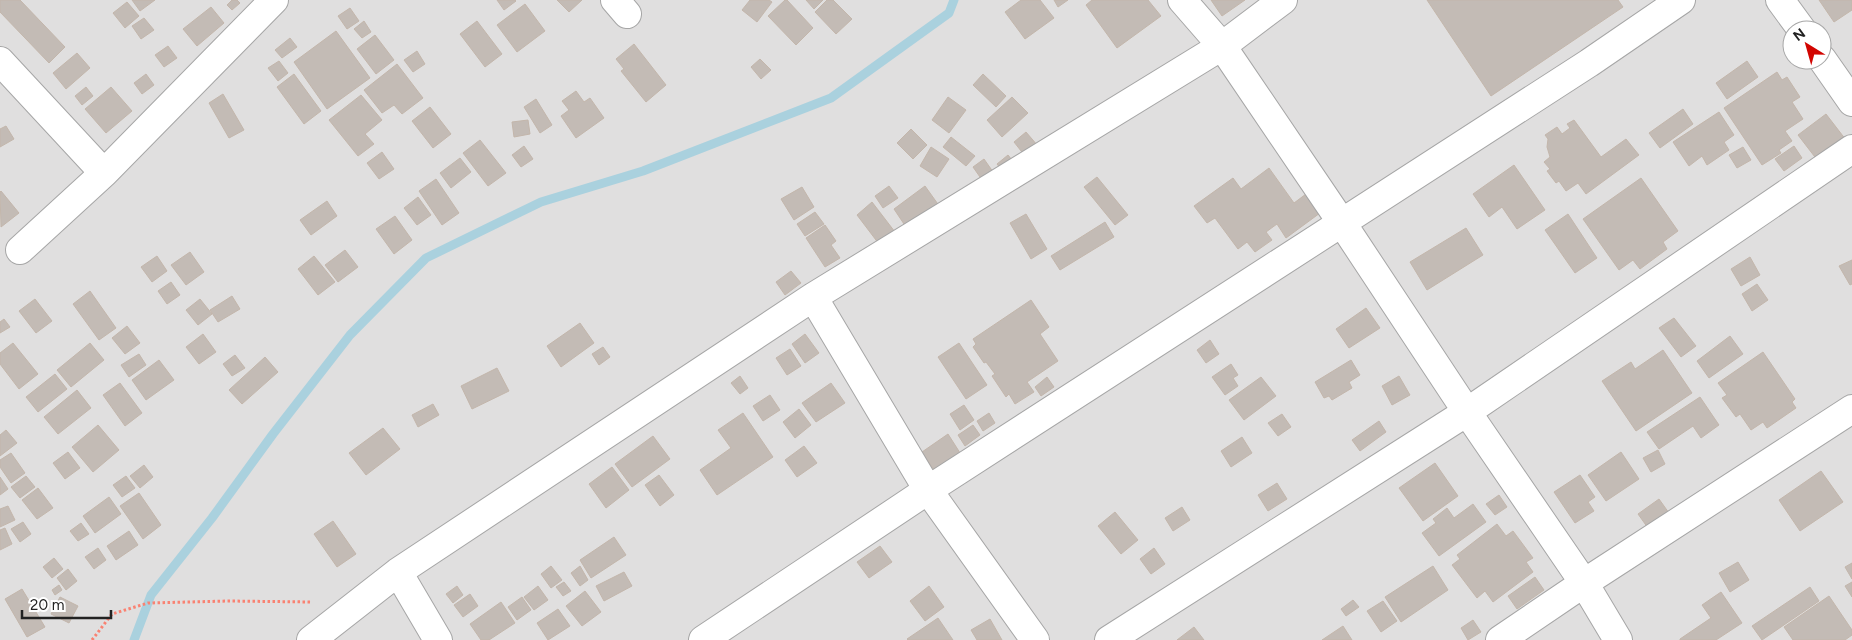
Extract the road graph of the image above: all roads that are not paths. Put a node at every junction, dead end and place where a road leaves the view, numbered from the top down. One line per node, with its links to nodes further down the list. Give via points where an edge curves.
1 (274, 0): 12 (street)
2 (1182, 0): 7 (street)
3 (1283, 0): 7 (street)
4 (1681, 0): 13 (street)
5 (1780, 0): 6 (street)
6 (1795, 20)
7 (1222, 46): 13 (street); 15 (street)
8 (0, 61): 12 (street)
9 (1830, 70): 10 (street)
10 (1852, 102)
11 (1852, 149): 17 (street)
12 (104, 173): 14 (street)
13 (1342, 223): 17 (street); 18 (street)
14 (20, 250)
15 (813, 297): 18 (street); 19 (street)
16 (1852, 409): 20 (street)
17 (1467, 412): 20 (street); 25 (street)
18 (928, 490): 23 (street); 24 (street)
19 (398, 572): 21 (street); 22 (street)
20 (1584, 583): 26 (street); 27 (street)
21 (311, 640)
22 (438, 640)
23 (703, 640)
24 (1035, 640)
25 (1109, 640)
26 (1500, 640)
27 (1618, 640)

